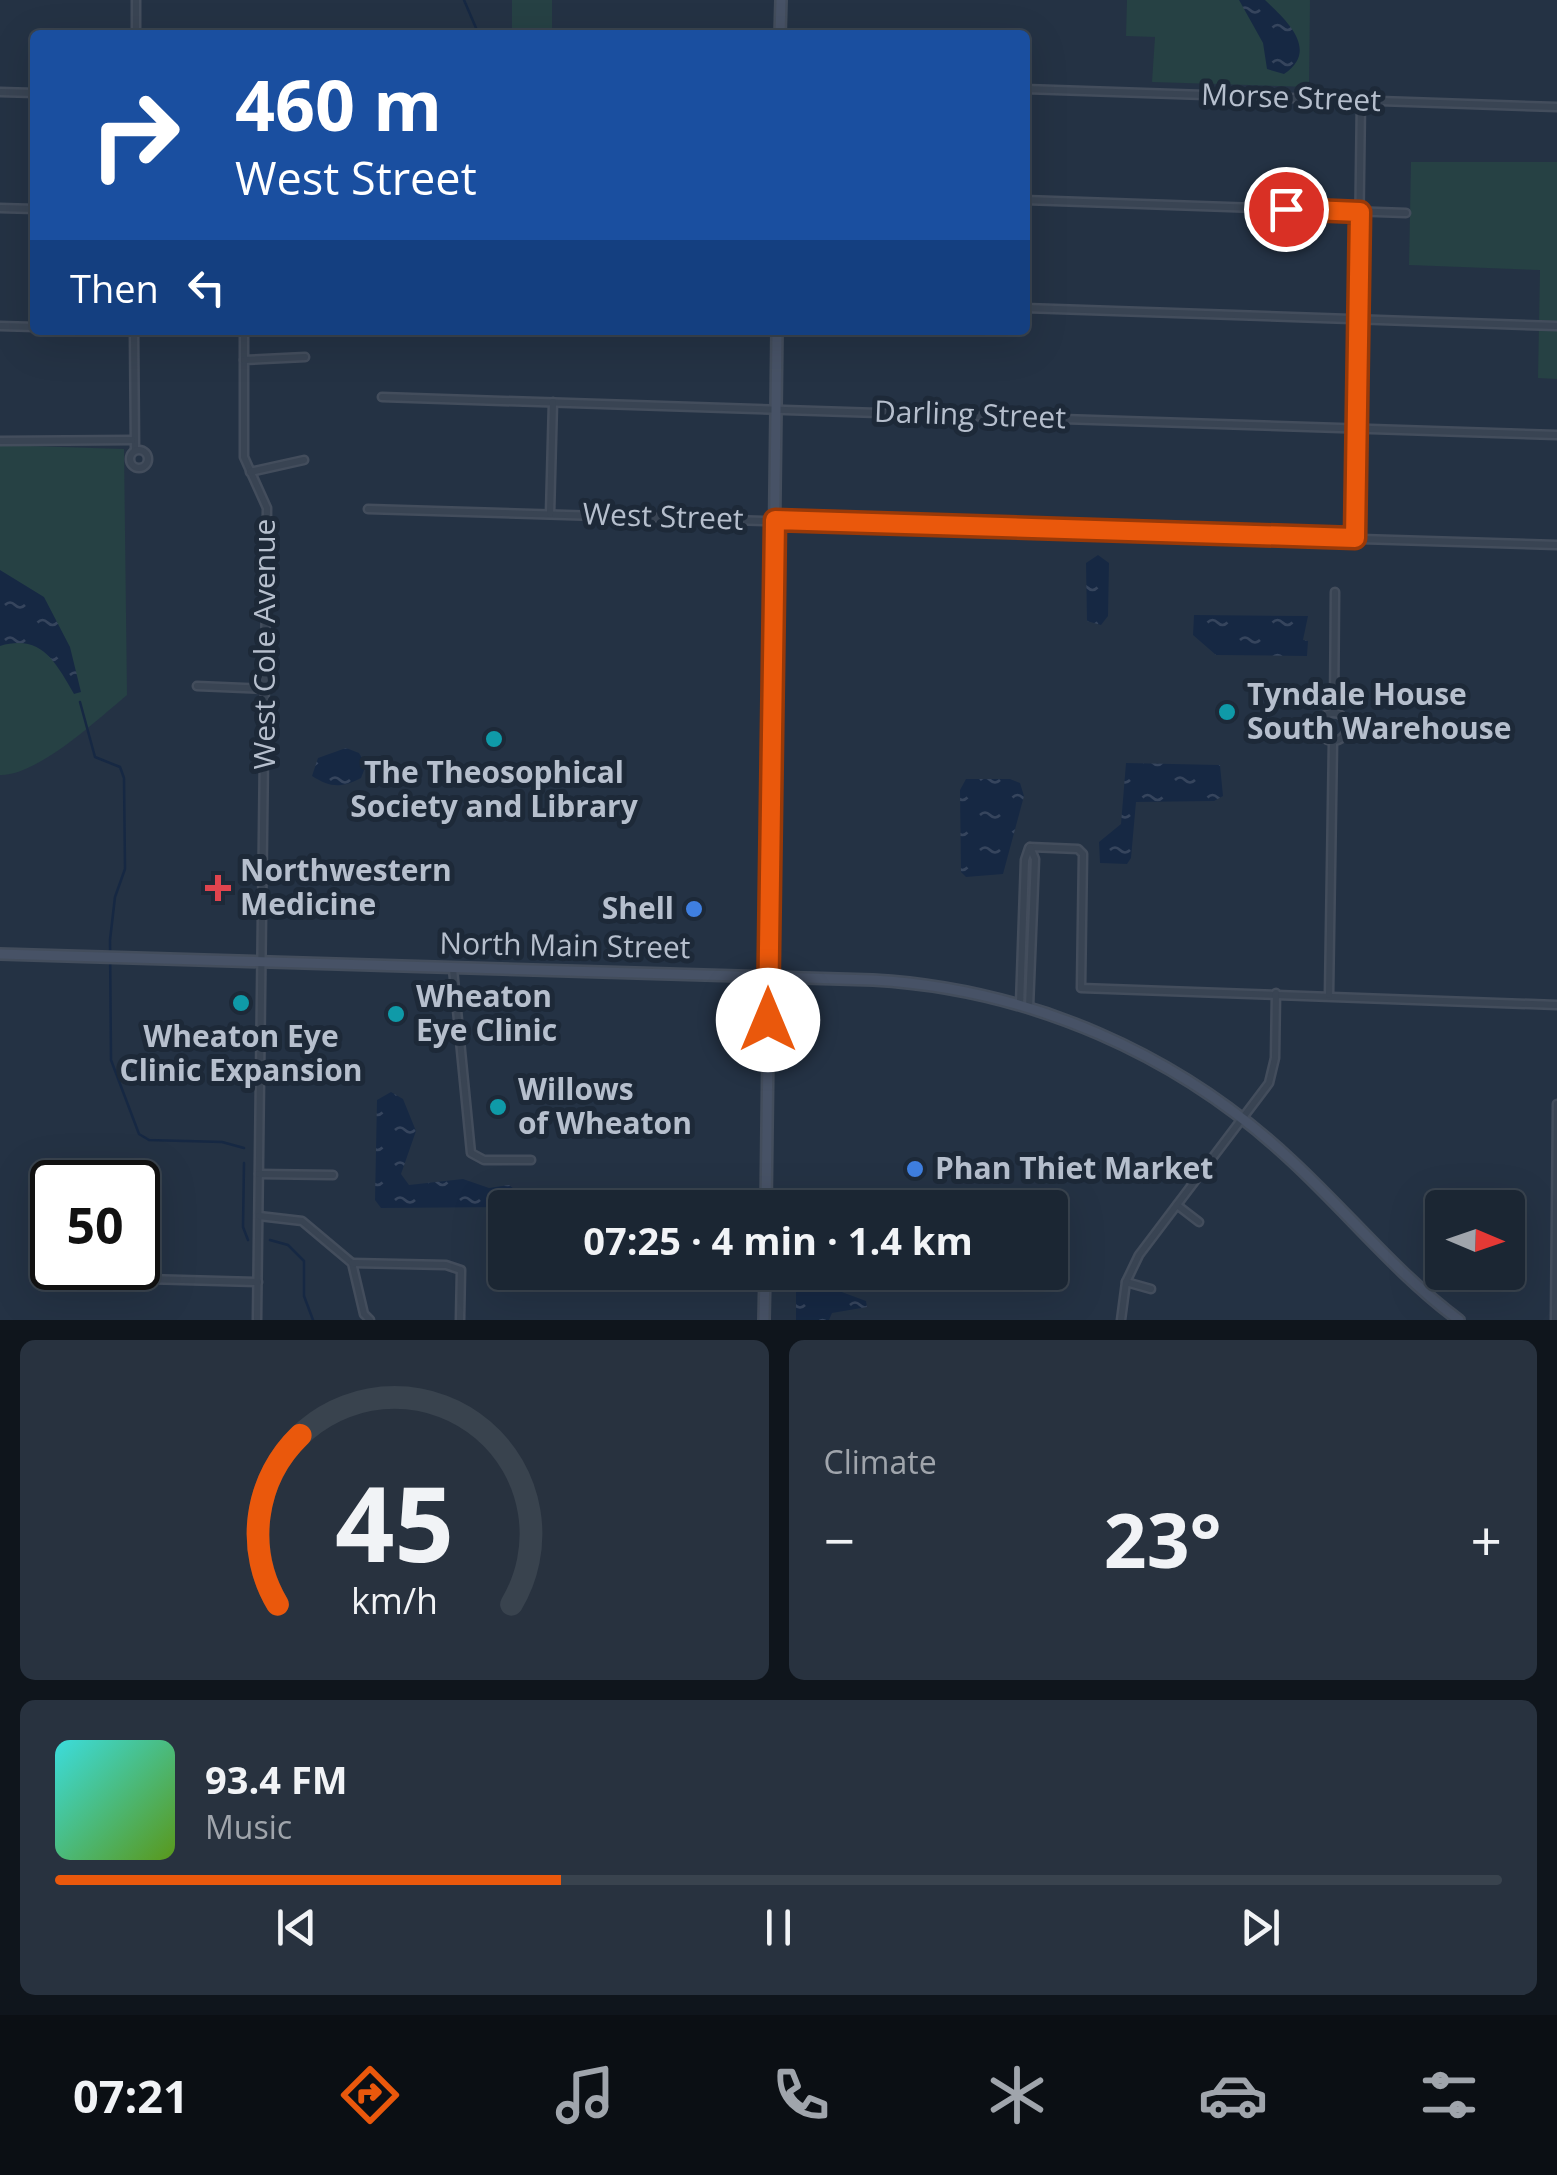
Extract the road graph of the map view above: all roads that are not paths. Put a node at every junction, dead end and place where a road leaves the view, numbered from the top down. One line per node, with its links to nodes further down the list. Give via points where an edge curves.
1 (136, 0): 3 (street)
2 (780, 0): 4 (main road)
3 (136, 30)
4 (780, 30)
5 (1030, 89): 8 (street, Morse Street)
6 (0, 92): 7 (street)
7 (30, 92)
8 (1361, 100): 9 (street, Morse Street); 13 (street)
9 (1557, 107)
10 (1030, 200): 13 (street)
11 (0, 208): 12 (street)
12 (30, 210)
13 (1360, 212): 14 (street); 16 (street)
14 (1406, 213)
15 (1030, 308): 16 (street)
16 (1359, 319): 18 (street); 28 (street)
17 (0, 326): 19 (street)
18 (1556, 326)
19 (30, 327)
20 (134, 335): 30 (street)
21 (244, 335): 24 (street, West Cole Avenue)
22 (777, 335): 27 (main road)
23 (305, 357): 24 (street)
24 (244, 360): 34 (street, West Cole Avenue)
25 (382, 397): 26 (street, Darling Street)
26 (553, 402): 27 (street, Darling Street); 36 (street)
27 (776, 409): 28 (street, Darling Street); 37 (main road)
28 (1356, 428): 29 (street, Darling Street); 38 (street)
29 (1557, 434)
30 (132, 440): 31 (street); 32 (street)
31 (0, 441)
32 (135, 450)
33 (304, 460): 34 (street)
34 (250, 472): 42 (street, West Cole Avenue, via 266,508)
35 (368, 510): 36 (street, West Street)
36 (550, 514): 37 (street, West Street)
37 (775, 520): 38 (street, West Street); 48 (main road)
38 (1355, 538): 39 (street, West Street)
39 (1557, 545)
40 (1335, 592): 43 (street)
41 (197, 686): 42 (street)
42 (265, 689): 46 (street, West Cole Avenue)
43 (1334, 713): 44 (street, via 1347,726); 44 (street, via 1319,726)
44 (1333, 741): 50 (street)
45 (0, 954): 46 (main road, North Main Street)
46 (262, 962): 47 (main road, North Main Street); 56 (street, West Cole Avenue)
47 (453, 969): 48 (main road, North Main Street); 55 (street, via 471,1152 484,1160)
48 (768, 976): 52 (main road, North Main Street, via 934,986); 58 (main road)
49 (1276, 993): 50 (street); 52 (street, via 1081,988 1083,854 1030,847 1035,859); 54 (street, via 1274,1069)
50 (1329, 996): 51 (street)
51 (1557, 1004)
52 (1025, 1006): 54 (main road, North Main Street, via 1152,1059)
53 (1557, 1104): 74 (street)
54 (1245, 1120): 59 (street); 73 (main road, North Main Street, via 1392,1264)
55 (531, 1160)
56 (259, 1174): 57 (street); 60 (street, West Cole Avenue)
57 (333, 1175)
58 (766, 1190)
59 (1177, 1205): 61 (street); 65 (street)
60 (259, 1216): 62 (street, via 302,1221); 64 (street, West Cole Avenue)
61 (1199, 1222)
62 (352, 1263): 69 (street); 70 (street, via 461,1270)
63 (160, 1279): 64 (street)
64 (258, 1282): 68 (street, West Cole Avenue)
65 (1126, 1282): 66 (street); 72 (street)
66 (1151, 1289)
67 (765, 1290): 71 (main road)
68 (257, 1320)
69 (370, 1320)
70 (460, 1320)
71 (764, 1320)
72 (1121, 1320)
73 (1460, 1320)
74 (1555, 1320)

